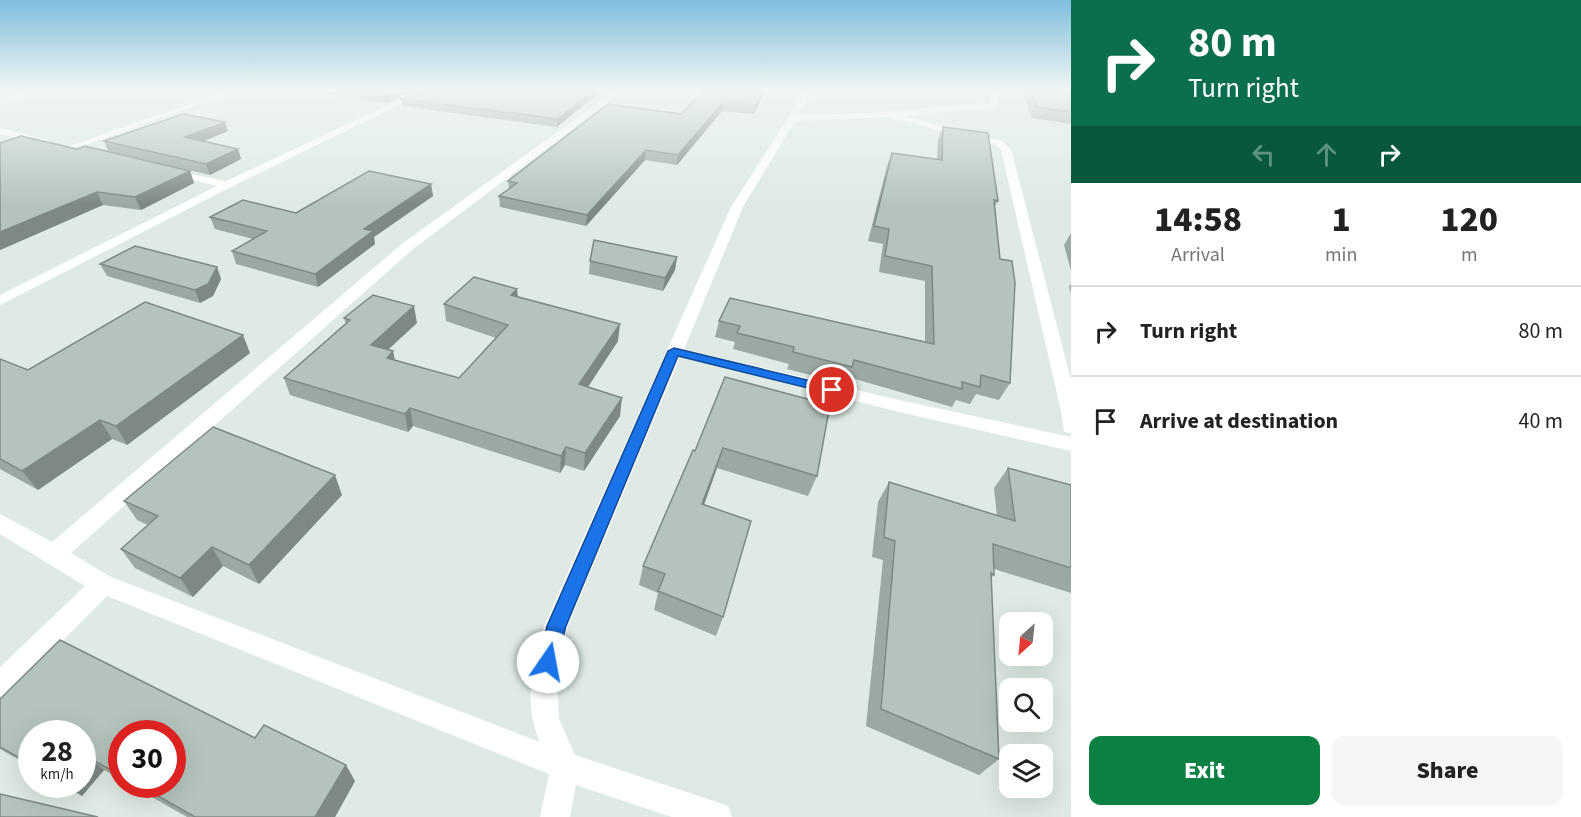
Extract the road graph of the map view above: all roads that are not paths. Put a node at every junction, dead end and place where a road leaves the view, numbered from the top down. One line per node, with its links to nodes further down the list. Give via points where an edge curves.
1 (121, 129): 7 (street)
2 (344, 129): 10 (street)
3 (567, 129): 16 (street, via 408,246)
4 (785, 129): 12 (street, via 737,207)
5 (943, 129): 13 (street, via 999,144 1006,150)
6 (0, 131): 7 (street)
7 (69, 147): 8 (street)
8 (91, 153)
9 (159, 169): 10 (street)
10 (227, 185): 11 (street)
11 (0, 301)
12 (674, 351): 14 (street); 19 (street, via 556,626 544,680 544,720)
13 (1071, 427)
14 (1071, 444)
15 (0, 523): 16 (street)
16 (53, 555): 17 (street)
17 (103, 584): 18 (street); 19 (street)
18 (0, 686)
19 (565, 766): 20 (street); 21 (street)
20 (555, 817)
21 (717, 817)

